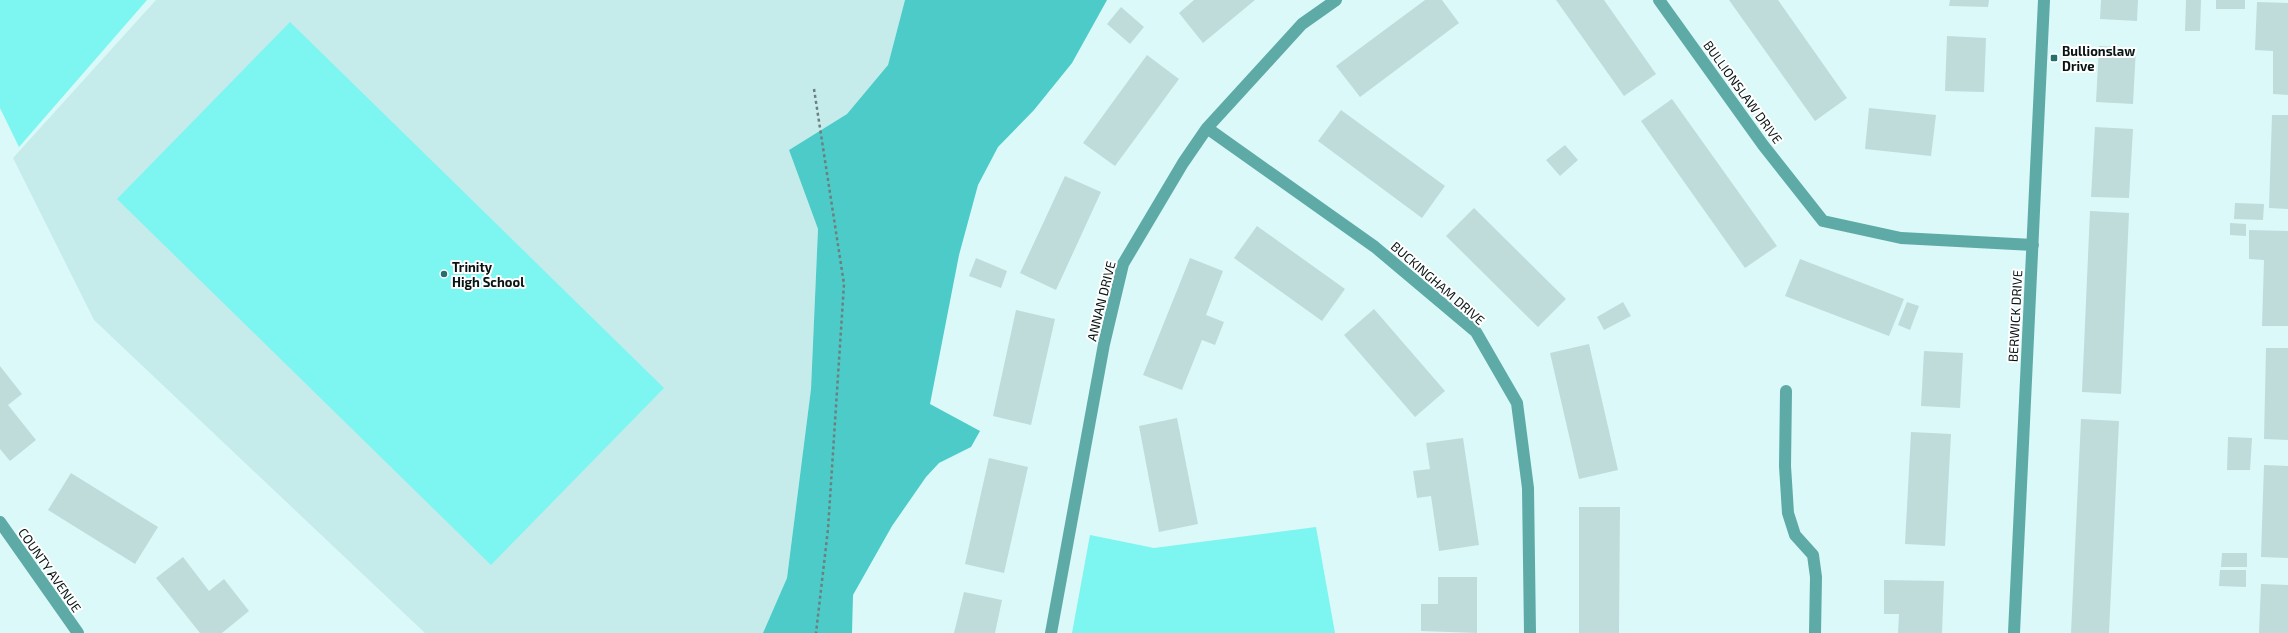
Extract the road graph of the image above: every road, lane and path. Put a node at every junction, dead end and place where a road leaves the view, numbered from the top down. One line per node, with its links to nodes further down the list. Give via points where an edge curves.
1 (1336, 0): 5 (street, ANNAN DRIVE, via 1302,24)
2 (1659, 0): 6 (street, BULLIONSLAW DRIVE, via 1763,145 1823,221 1901,238)
3 (2044, 0): 6 (street, BERWICK DRIVE)
4 (814, 89): 10 (path, via 844,284 828,529)
5 (1207, 128): 11 (street, ANNAN DRIVE, via 1183,163 1123,264 1104,344); 12 (street, BUCKINGHAM DRIVE, via 1375,247 1476,332 1517,403 1528,488)
6 (2033, 244): 14 (street, BERWICK DRIVE)
7 (1786, 391): 13 (street, via 1785,466 1788,513 1795,535 1813,555 1816,577)
8 (0, 522): 9 (street, COUNTY AVENUE)
9 (78, 633)
10 (816, 633)
11 (1051, 633)
12 (1530, 633)
13 (1815, 633)
14 (2014, 633)

